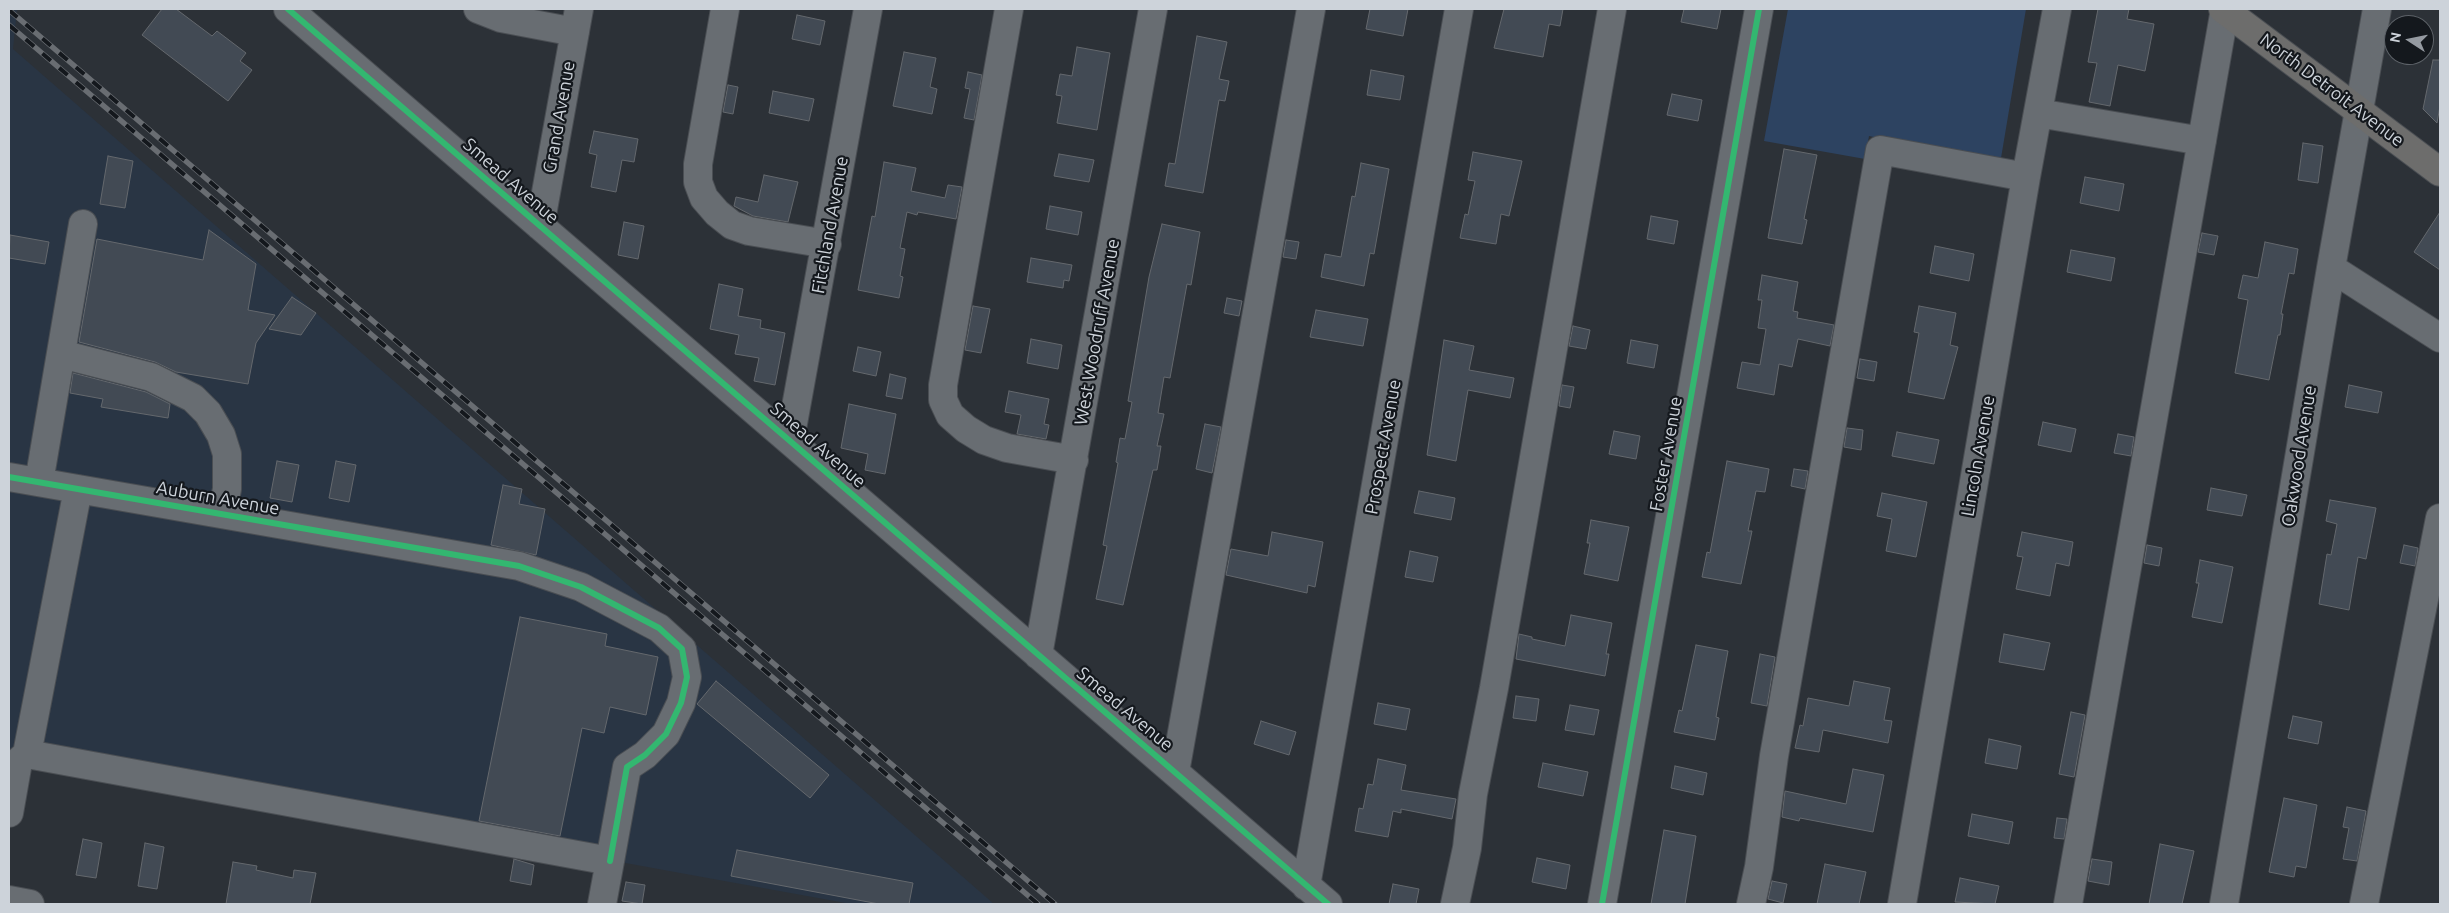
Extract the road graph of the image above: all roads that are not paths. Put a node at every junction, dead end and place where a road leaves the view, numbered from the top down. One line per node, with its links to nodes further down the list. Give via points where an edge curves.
1 (288, 9): 21 (street, Smead Avenue)
2 (478, 9): 14 (street, via 501,18)
3 (725, 9): 22 (street, via 698,164 698,182 704,198 732,225 748,231)
4 (868, 9): 22 (street, Fitchland Avenue)
5 (1009, 9): 27 (street, via 943,400 950,415 984,440 1007,448)
6 (1153, 9): 27 (street, West Woodruff Avenue)
7 (1310, 9): 35 (street)
8 (1459, 9): 38 (street, Prospect Avenue)
9 (1612, 9): 43 (street)
10 (1760, 9): 44 (street, Foster Avenue)
11 (2057, 9): 16 (street, Lincoln Avenue)
12 (2224, 9): 15 (main road, North Detroit Avenue); 17 (street)
13 (2377, 9): 15 (street, Oakwood Avenue)
14 (577, 20): 21 (street, Grand Avenue)
15 (2358, 111): 18 (main road, North Detroit Avenue); 23 (street, Oakwood Avenue)
16 (2038, 113): 17 (street); 19 (street, Lincoln Avenue)
17 (2202, 141): 47 (street)
18 (2440, 172)
19 (2026, 177): 45 (street, via 1880,150 1774,756 1759,867); 46 (street, Lincoln Avenue)
20 (83, 224): 25 (street)
21 (540, 226): 26 (street, Smead Avenue)
22 (827, 244): 26 (street, Fitchland Avenue)
23 (2331, 268): 24 (street); 48 (street, Oakwood Avenue)
24 (2440, 338)
25 (60, 354): 29 (street); 31 (street, via 151,378 193,398 208,413 221,435 227,454 227,489)
26 (790, 440): 33 (street, Smead Avenue)
27 (1074, 460): 33 (street, West Woodruff Avenue)
28 (9, 477): 29 (street, Auburn Avenue)
29 (39, 482): 30 (street, Auburn Avenue)
30 (78, 489): 31 (street, Auburn Avenue); 34 (street)
31 (222, 514): 37 (street, Auburn Avenue, via 519,566 581,587 659,628 682,649 687,677 681,704 666,734 627,767)
32 (2440, 518): 49 (street)
33 (1038, 655): 35 (street, Smead Avenue)
34 (27, 754): 36 (street, via 18,762); 37 (street)
35 (1175, 772): 38 (street, Smead Avenue)
36 (9, 813)
37 (610, 861): 41 (street, Auburn Avenue)
38 (1306, 886): 42 (street, Smead Avenue)
39 (9, 900): 40 (street)
40 (30, 904)
41 (602, 904)
42 (1328, 904)
43 (1455, 904)
44 (1602, 904)
45 (1750, 904)
46 (1902, 904)
47 (2068, 904)
48 (2224, 904)
49 (2364, 904)

